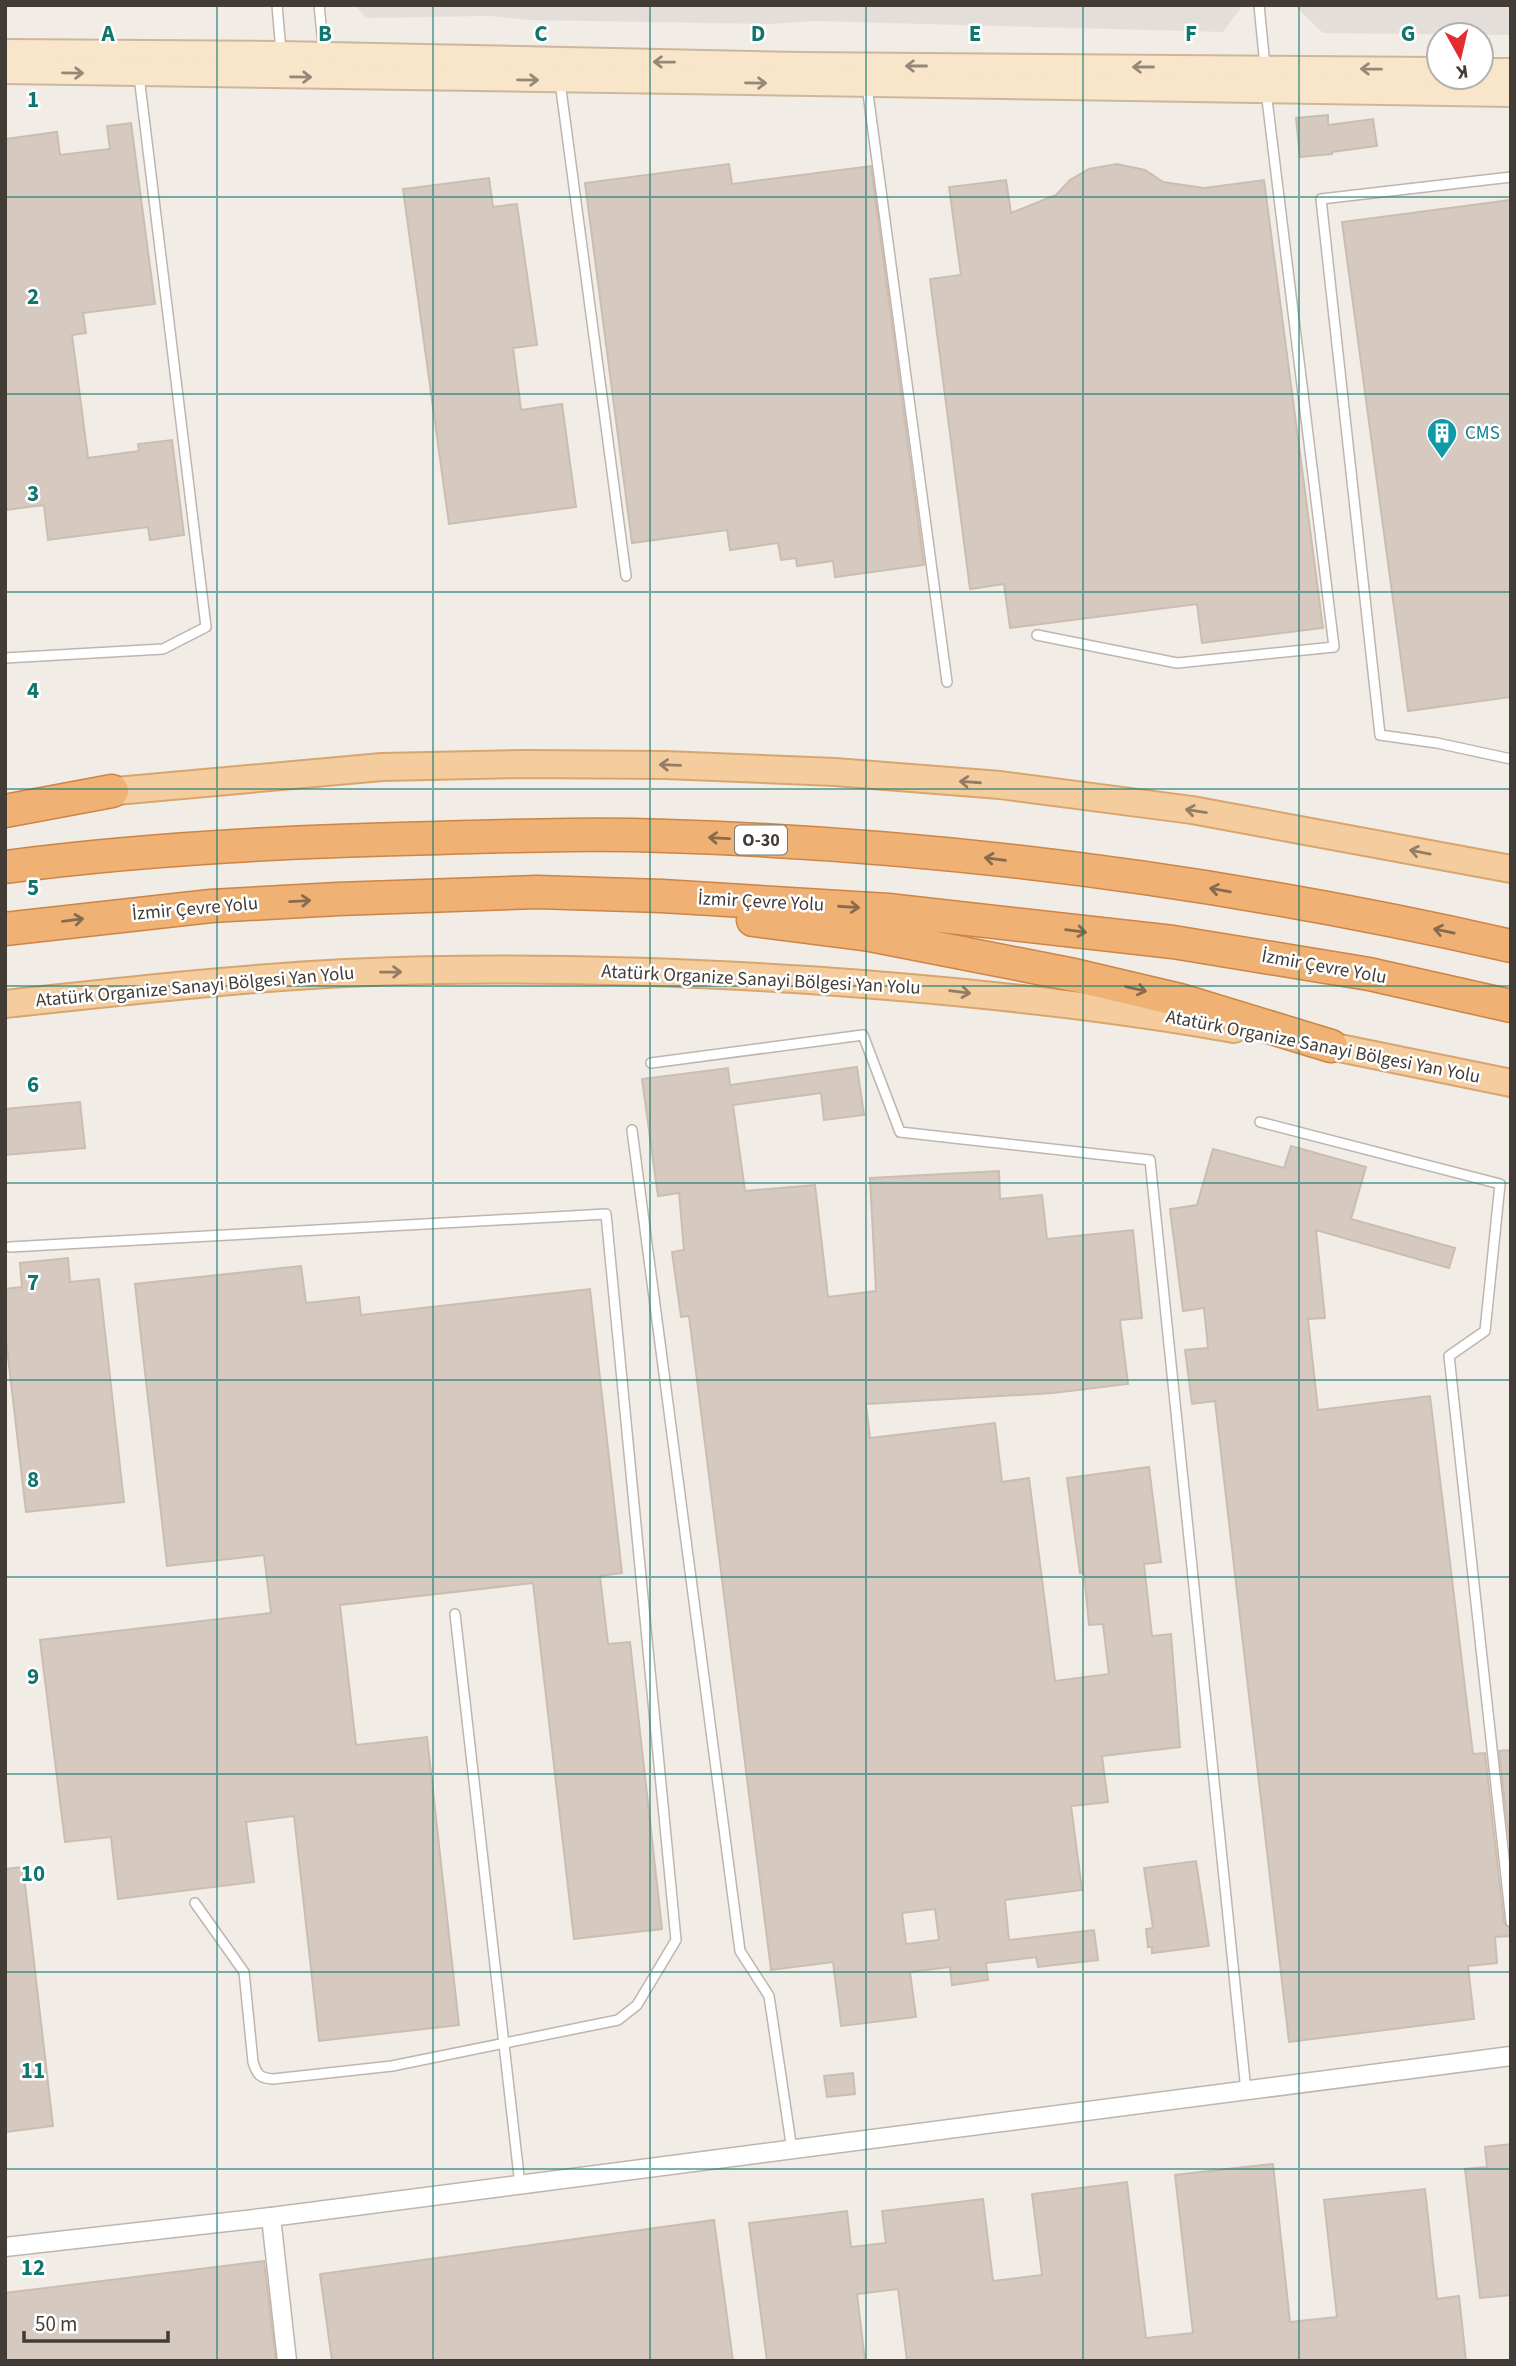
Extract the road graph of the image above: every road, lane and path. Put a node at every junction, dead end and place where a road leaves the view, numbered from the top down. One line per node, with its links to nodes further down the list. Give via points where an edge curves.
1 (277, 5): 5 (lane)
2 (319, 5): 6 (lane)
3 (1259, 5): 10 (lane)
4 (5, 52): 5 (street)
5 (281, 54): 6 (street)
6 (324, 55): 10 (street, one-way to 6)
7 (5, 71): 9 (street, one-way to 9)
8 (1425, 71): 10 (street, one-way to 10)
9 (139, 74): 11 (street, one-way to 11); 17 (lane, via 206,627 163,649)
10 (1265, 78): 12 (street); 13 (street); 16 (lane, via 1334,647 1177,663)
11 (560, 80): 12 (street, one-way to 12); 15 (lane)
12 (867, 84): 18 (lane)
13 (1511, 94)
14 (1511, 177): 19 (lane, via 1321,199 1380,734)
15 (626, 576)
16 (1037, 635)
17 (5, 658)
18 (947, 682)
19 (1511, 759)
20 (112, 791): 21 (main road); 22 (highway); 24 (main road, one-way to 20, via 1192,810 1000,785 835,772 665,765 395,766)
21 (5, 802)
22 (5, 811)
23 (5, 867): 27 (highway, O-30, one-way to 23, via 1183,883 988,858 798,842 664,835 306,840)
24 (1511, 869)
25 (537, 892): 26 (highway, İzmir Çevre Yolu, one-way to 25, via 211,906); 29 (highway, İzmir Çevre Yolu, one-way to 29, via 822,905 1090,932 1369,974); 30 (highway, one-way to 30, via 870,935 1180,1000)
26 (5, 929)
27 (1511, 946)
28 (5, 1004): 30 (main road, Atatürk Organize Sanayi Bölgesi Yan Yolu, one-way to 30, via 344,973 525,969 708,974 931,988 1182,1020)
29 (1511, 1006)
30 (1331, 1046): 32 (main road, Atatürk Organize Sanayi Bölgesi Yan Yolu)
31 (651, 1063): 41 (lane, via 863,1035 900,1132 1150,1160)
32 (1511, 1083)
33 (1260, 1122): 38 (lane, via 1500,1184 1485,1331 1449,1356)
34 (632, 1130): 42 (lane, via 740,1951 769,1996)
35 (10, 1247): 39 (lane, via 606,1214 676,1940 637,2004 618,2020)
36 (455, 1614): 39 (lane)
37 (195, 1903): 39 (lane, via 244,1972 253,2062 261,2078 392,2066)
38 (1511, 1922)
39 (504, 2043): 43 (lane)
40 (1511, 2056): 41 (street)
41 (1246, 2091): 42 (street)
42 (792, 2150): 43 (street)
43 (520, 2185): 44 (street)
44 (271, 2217): 45 (street); 46 (street)
45 (5, 2247)
46 (287, 2361)

